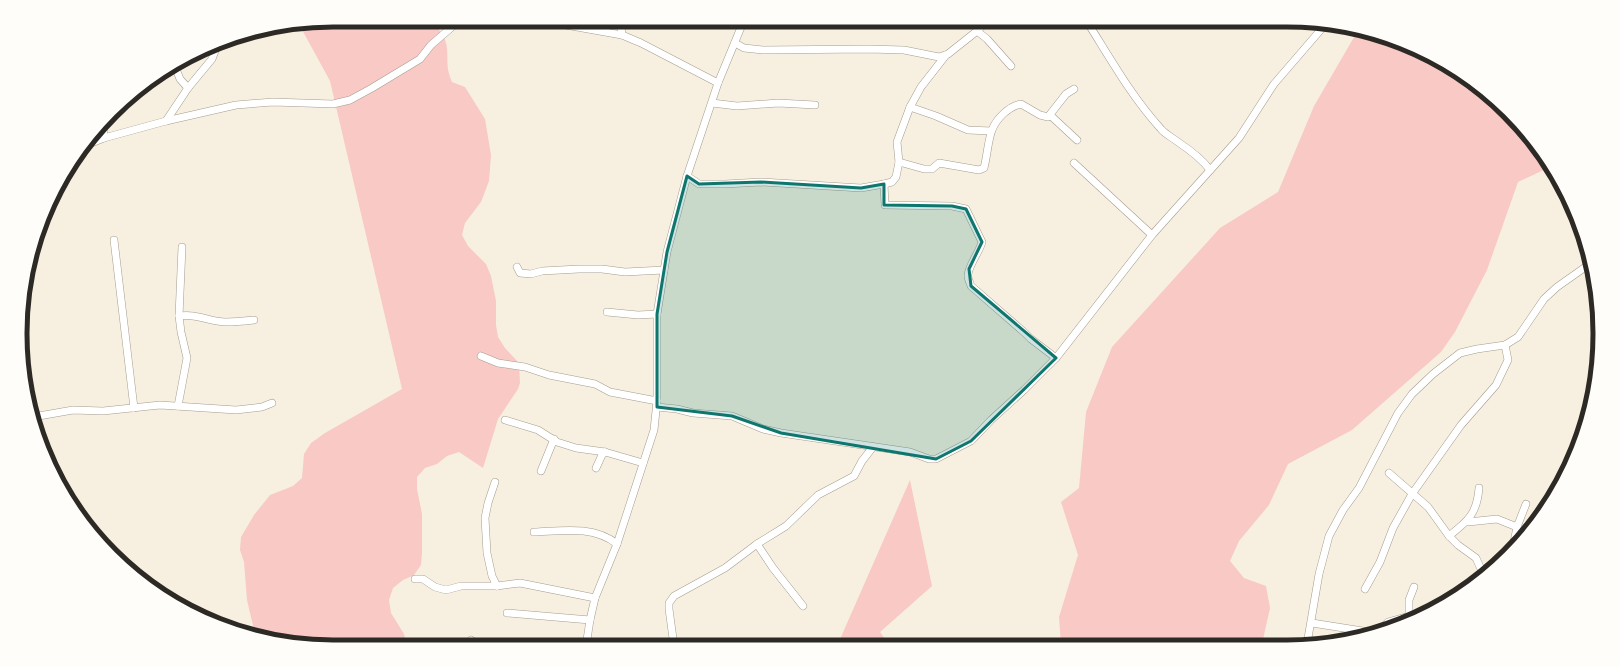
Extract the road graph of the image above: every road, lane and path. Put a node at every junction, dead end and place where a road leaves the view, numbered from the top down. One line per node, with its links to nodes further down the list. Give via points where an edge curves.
1 (452, 27): 22 (street, via 431,45 420,59 350,100 333,104 273,102 236,105)
2 (577, 27): 9 (street)
3 (621, 27): 9 (street)
4 (741, 27): 10 (street)
5 (981, 27): 8 (street)
6 (1090, 27): 30 (street, via 1124,82 1162,131 1205,163)
7 (1321, 29): 30 (street, via 1274,84 1239,138)
8 (977, 31): 12 (street); 13 (street)
9 (622, 35): 15 (street)
10 (735, 43): 12 (street, via 744,48 763,50 875,49 904,50 939,57); 15 (street)
11 (215, 50): 16 (street, via 212,59)
12 (948, 54): 20 (street, via 921,87)
13 (1011, 66)
14 (177, 70): 16 (street)
15 (718, 83): 18 (street)
16 (188, 88): 22 (street)
17 (1074, 89): 21 (street, via 1066,94)
18 (712, 103): 19 (street, via 737,106 778,103); 31 (street)
19 (815, 105)
20 (910, 107): 24 (street, via 968,130); 28 (street, via 897,142)
21 (1050, 115): 24 (street, via 1040,115 1021,104 1013,106); 26 (street)
22 (166, 121): 25 (street)
23 (103, 131): 25 (street)
24 (991, 131): 28 (street, via 984,168 979,170 939,163 932,169 924,169)
25 (104, 138): 27 (street)
26 (1077, 140)
27 (94, 142)
28 (899, 162): 32 (street, via 896,177 892,182)
29 (1074, 163): 33 (street)
30 (1210, 170): 33 (street)
31 (687, 176): 32 (street, via 698,184 760,182 862,188); 38 (street)
32 (884, 184): 45 (street, via 886,206 952,206 966,210 982,242 969,269 971,286)
33 (1152, 235): 45 (street)
34 (114, 240): 49 (street)
35 (182, 247): 41 (street)
36 (517, 266): 38 (street, via 524,275 579,268 625,272)
37 (1586, 267): 43 (street, via 1544,299 1518,338)
38 (664, 270): 40 (street)
39 (607, 312): 40 (street)
40 (657, 314): 47 (street)
41 (179, 316): 42 (street, via 198,316 226,322); 48 (street, via 180,332 187,358)
42 (254, 320)
43 (1505, 345): 61 (street, via 1508,360 1496,385 1461,425); 80 (street, via 1460,353 1412,394 1398,413 1359,488 1329,536 1319,574)
44 (481, 356): 47 (street, via 498,363 595,384 610,392)
45 (1056, 358): 53 (street, via 971,441 946,456 929,459 910,452)
46 (272, 403): 48 (street, via 262,407 236,410)
47 (657, 404): 53 (street, via 693,413 732,416 763,429); 55 (street, via 654,430)
48 (178, 406): 49 (street)
49 (134, 408): 50 (street, via 74,410)
50 (38, 416)
51 (505, 420): 52 (street, via 538,430)
52 (554, 439): 54 (street, via 576,448); 57 (street)
53 (873, 447): 69 (street, via 854,476 818,495 786,526)
54 (605, 452): 55 (street); 56 (street)
55 (643, 462): 68 (street)
56 (596, 468)
57 (541, 471)
58 (1389, 473): 61 (street)
59 (495, 482): 72 (street, via 486,518 487,553)
60 (1479, 488): 63 (street, via 1478,502)
61 (1412, 494): 66 (street, via 1428,507); 74 (street)
62 (1526, 504): 64 (street)
63 (1468, 522): 64 (street, via 1497,519); 66 (street)
64 (1517, 527): 67 (street)
65 (534, 532): 68 (street, via 587,531 612,540)
66 (1449, 536): 70 (street, via 1476,558)
67 (1515, 538)
68 (616, 544): 75 (street)
69 (757, 544): 76 (street); 84 (street, via 725,568 674,596 669,609)
70 (1483, 569)
71 (415, 580): 72 (street, via 422,579 446,590 461,586)
72 (497, 586): 75 (street, via 520,583)
73 (1414, 587): 78 (street, via 1409,600)
74 (1365, 588)
75 (595, 598): 79 (street)
76 (803, 606)
77 (508, 613): 79 (street)
78 (1411, 613)
79 (590, 620): 83 (street)
80 (1312, 623): 81 (street); 82 (street)
81 (1361, 631)
82 (1309, 639)
83 (587, 640)
84 (673, 640)

